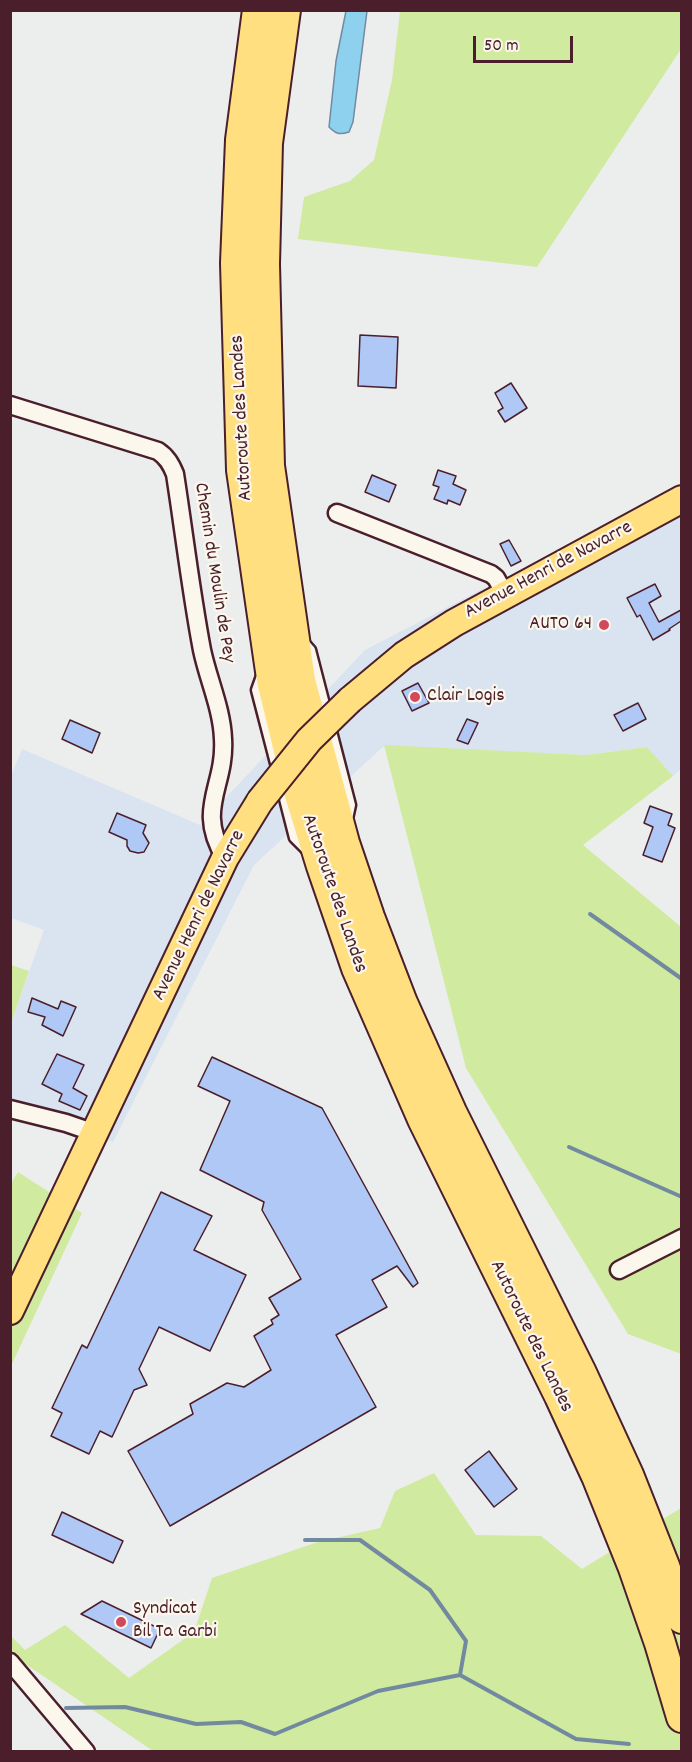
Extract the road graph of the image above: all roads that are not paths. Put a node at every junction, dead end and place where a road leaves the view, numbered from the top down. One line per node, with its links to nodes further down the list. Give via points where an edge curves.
1 (258, 10): 15 (highway, Autoroute des Landes, via 241,140 236,263 242,470 273,686 299,791 357,968 407,1085 597,1476 642,1589)
2 (285, 10): 13 (highway, Autoroute des Landes, via 267,143 264,264 269,466 300,681 344,843 402,1003 628,1475)
3 (10, 405): 7 (street, Chemin du Moulin de Pey, via 158,451 171,464 202,651 221,724 222,762 211,820)
4 (681, 499): 6 (main road, Avenue Henri de Navarre)
5 (337, 513): 6 (street, via 491,574)
6 (505, 594): 7 (main road, Avenue Henri de Navarre, bridge, via 404,655 350,700 309,740 260,801)
7 (225, 858): 9 (main road, Avenue Henri de Navarre)
8 (10, 1109): 9 (street)
9 (95, 1133): 12 (main road, Avenue Henri de Navarre)
10 (681, 1238): 11 (street)
11 (619, 1270)
12 (10, 1311)
13 (681, 1618)
14 (10, 1662): 16 (street)
15 (681, 1717)
16 (86, 1752)

